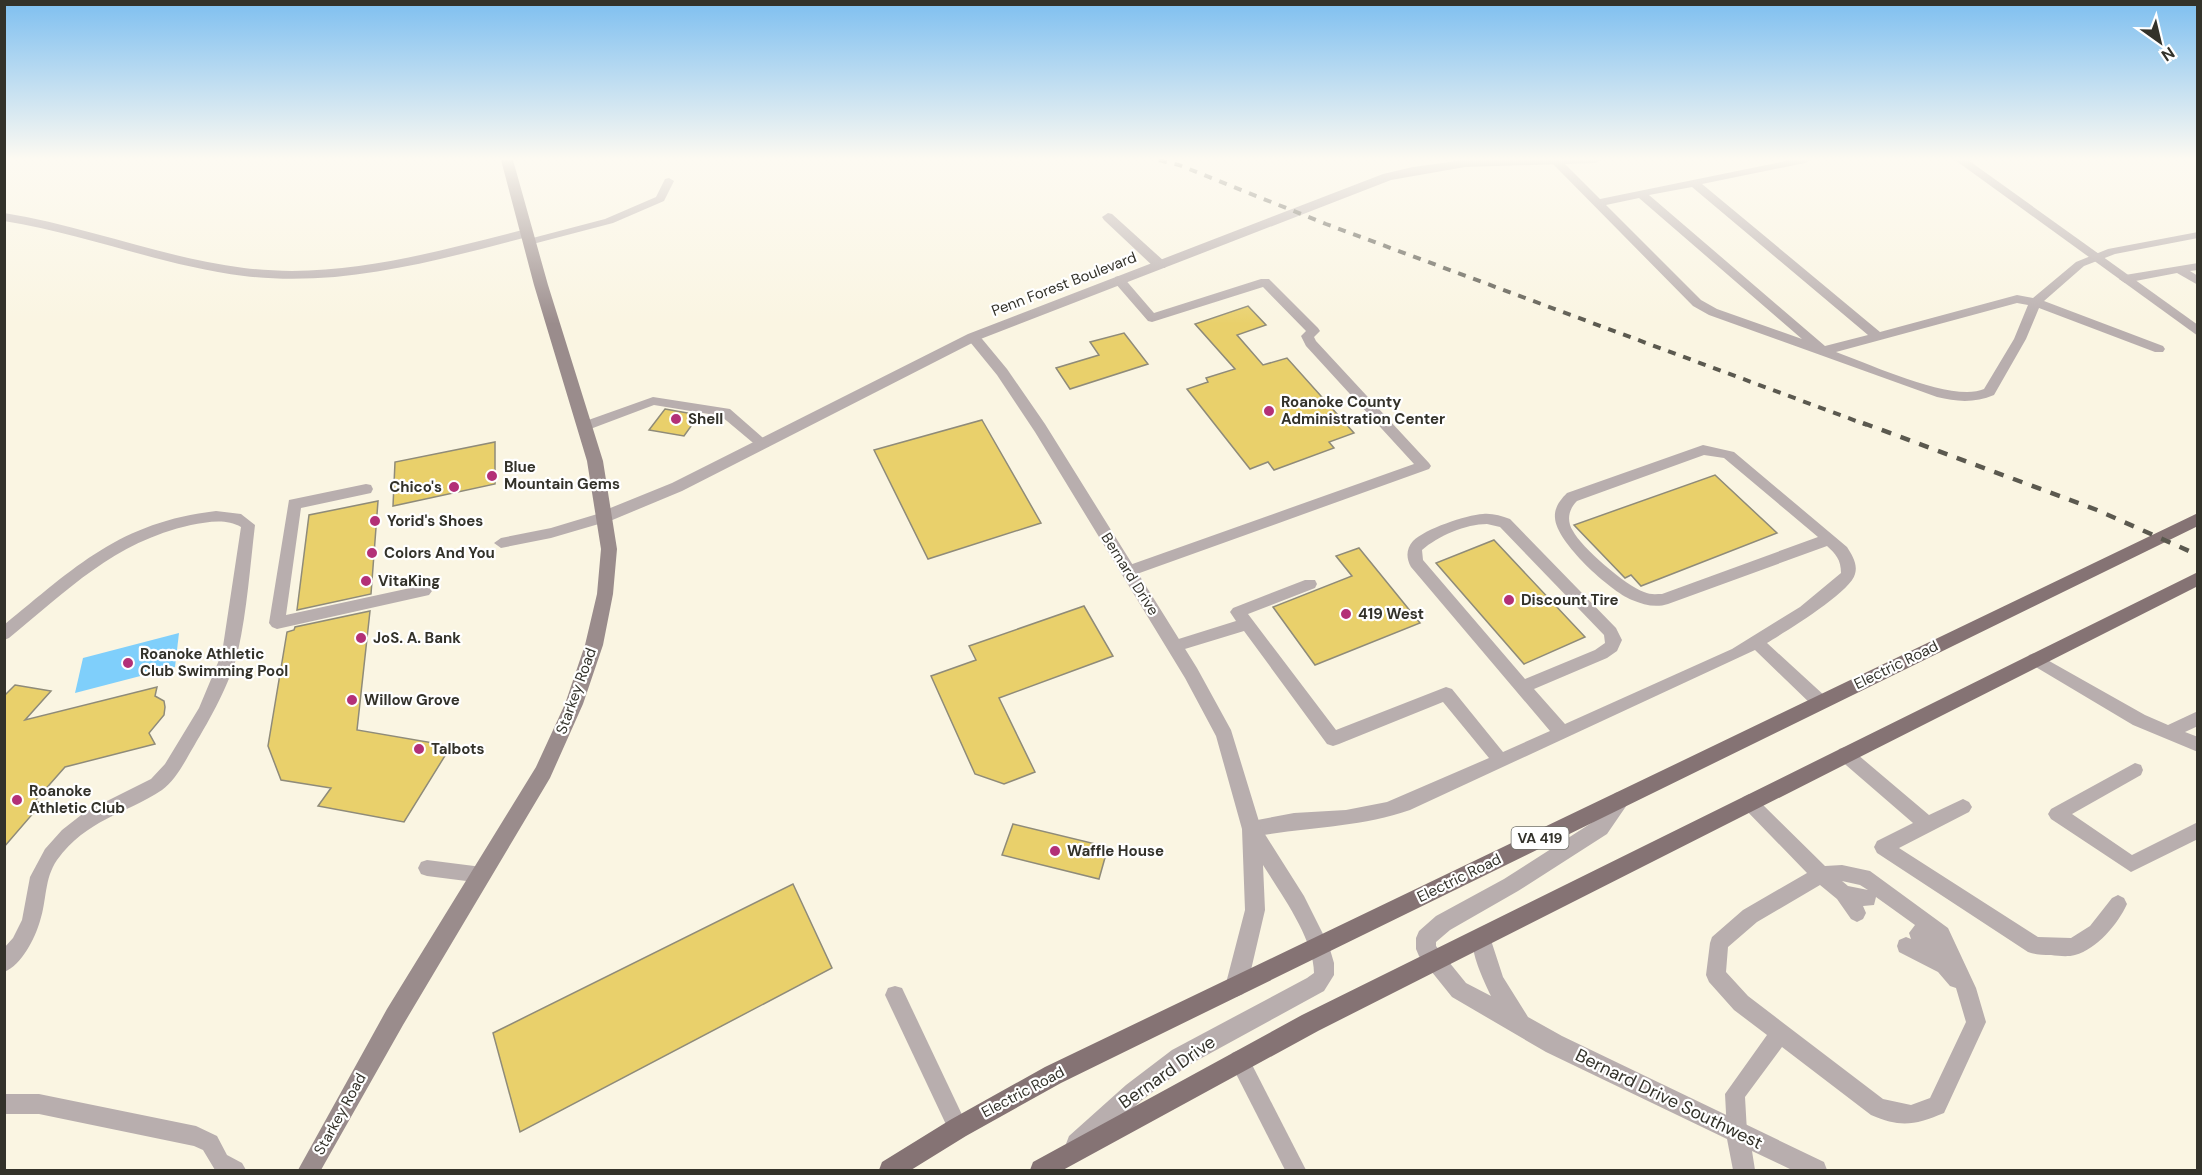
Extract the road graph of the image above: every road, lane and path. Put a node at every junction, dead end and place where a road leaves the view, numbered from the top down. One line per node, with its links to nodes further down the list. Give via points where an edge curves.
1 (522, 215): 11 (main road, Starkey Road)
2 (623, 215): 11 (lane)
3 (1290, 215): 13 (street, Penn Forest Boulevard)
4 (1609, 215): 24 (lane, via 1697,303)
5 (1665, 215): 24 (lane)
6 (1732, 215): 22 (lane)
7 (2037, 215): 12 (street)
8 (4, 217): 11 (street, via 191,262 267,275 368,270)
9 (1108, 217): 13 (street)
10 (2198, 235): 12 (lane)
11 (528, 238): 25 (main road, Starkey Road)
12 (2094, 256): 16 (street); 19 (lane)
13 (1160, 265): 17 (street, Penn Forest Boulevard)
14 (2198, 266): 15 (lane)
15 (2180, 269): 16 (lane); 18 (lane)
16 (2125, 279): 20 (street)
17 (1119, 280): 21 (street, Penn Forest Boulevard); 32 (lane, via 1152,318 1265,282 1314,331 1307,336 1310,343 1425,466)
18 (2198, 282)
19 (2035, 302): 22 (lane, via 2017,299); 23 (lane); 24 (lane, via 1989,392 1980,396 1958,398 1942,394)
20 (2198, 332)
21 (973, 337): 26 (street, Penn Forest Boulevard); 32 (street, Bernard Drive, via 1040,428)
22 (1878, 337): 24 (lane)
23 (2158, 349)
24 (1823, 351)
25 (585, 426): 26 (lane, via 653,400 725,412); 28 (main road, Starkey Road)
26 (763, 444): 28 (street, Penn Forest Boulevard, via 677,487)
27 (366, 489): 35 (lane, via 294,504 277,623)
28 (604, 517): 31 (lane); 57 (main road, Starkey Road, via 609,549 605,594 594,645 574,704 543,772)
29 (2198, 519): 42 (main road, Electric Road / VA 419)
30 (1829, 539): 30 (lane, via 1729,455 1716,451 1696,452 1572,497 1561,513 1569,536 1628,593 1655,602); 38 (lane, via 1842,551 1848,574 1805,611)
31 (501, 543)
32 (1129, 571): 39 (street, Bernard Drive)
33 (2198, 578): 40 (main road)
34 (1310, 584): 36 (lane, via 1238,612)
35 (424, 591)
36 (1247, 624): 39 (lane); 48 (lane, via 1333,739 1446,694)
37 (4, 634): 65 (lane, via 97,558 129,540 203,518 233,516 248,525 230,653 207,711 171,769 157,784 91,817 51,855 39,877 32,921)
38 (1756, 642): 42 (lane); 44 (lane)
39 (1175, 646): 54 (street, Bernard Drive, via 1226,735)
40 (2035, 659): 45 (lane); 47 (main road)
41 (1523, 687): 41 (lane, via 1416,563 1417,546 1425,540 1479,519 1505,523 1611,632 1611,647 1601,654); 44 (lane)
42 (1820, 702): 50 (main road, Electric Road / VA 419)
43 (2198, 718): 45 (lane)
44 (1562, 733): 48 (lane)
45 (2168, 733): 46 (lane)
46 (2198, 745)
47 (1845, 754): 51 (main road); 53 (lane)
48 (1501, 761): 54 (lane, via 1387,810)
49 (2135, 770): 55 (lane, via 2057,814 2131,864)
50 (1622, 799): 63 (main road, Electric Road / VA 419); 64 (street, via 1600,828 1443,923 1426,938 1426,949)
51 (1749, 802): 58 (lane); 61 (main road)
52 (1963, 807): 53 (lane)
53 (1927, 824): 59 (lane, via 1882,847 2035,946 2073,947 2097,932)
54 (1252, 829): 63 (street, Bernard Drive, via 1297,901); 66 (street, Bernard Drive, via 1255,910)
55 (2198, 830)
56 (427, 868): 57 (lane)
57 (482, 875): 77 (main road, Starkey Road, via 395,1017)
58 (1821, 875): 60 (lane); 67 (lane, via 1864,877 1941,934); 70 (lane, via 1750,916 1719,943 1716,975 1741,1003)
59 (2118, 904)
60 (1862, 906)
61 (1481, 938): 64 (main road); 69 (street, Bernard Drive Southwest, via 1500,997)
62 (1912, 940): 67 (lane)
63 (1317, 947): 66 (main road, Electric Road / VA 419); 75 (street, Bernard Drive, via 1325,973 1319,983 1181,1059 1117,1106)
64 (1434, 962): 69 (street, Bernard Drive Southwest, via 1459,990); 71 (main road)
65 (4, 963)
66 (1236, 987): 73 (main road, Electric Road / VA 419, via 1053,1075)
67 (1965, 988): 70 (lane, via 1976,1022 1937,1106 1911,1115 1878,1108)
68 (895, 995): 73 (lane)
69 (1522, 1025): 74 (street, Bernard Drive Southwest)
70 (1780, 1034): 74 (lane, via 1735,1094)
71 (1239, 1060): 75 (main road); 80 (lane)
72 (8, 1104): 76 (lane, via 39,1104 196,1136 210,1143)
73 (958, 1128): 78 (main road, Electric Road / VA 419)
74 (1737, 1132): 81 (street); 82 (street, Bernard Drive Southwest)
75 (1063, 1158): 79 (main road)
76 (227, 1166)
77 (309, 1170)
78 (890, 1170)
79 (1041, 1170)
80 (1296, 1170)
81 (1744, 1170)
82 (1816, 1170)

